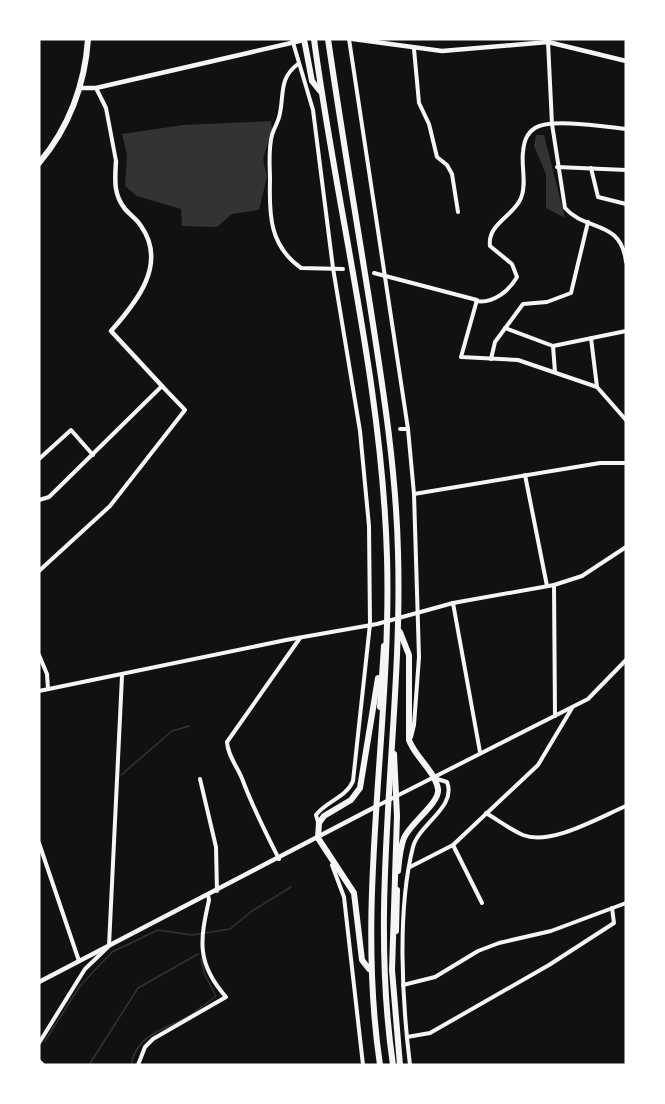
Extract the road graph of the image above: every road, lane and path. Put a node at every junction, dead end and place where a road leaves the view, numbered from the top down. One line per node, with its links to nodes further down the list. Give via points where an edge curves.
1 (88, 39): 12 (highway)
2 (313, 39): 14 (highway); 97 (highway, via 368,364 385,508 387,636 371,952)
3 (329, 39): 57 (highway, via 393,457 399,513); 98 (highway, via 385,402 397,506 398,642 384,913 386,1007)
4 (351, 39): 9 (street); 29 (street)
5 (304, 40): 6 (street); 14 (highway, via 312,81)
6 (292, 41): 11 (street); 13 (street)
7 (541, 41): 8 (street); 9 (street, via 442,51)
8 (548, 42): 10 (street); 15 (street)
9 (414, 49): 23 (street, via 419,103 437,157 452,174)
10 (626, 61)
11 (298, 64): 26 (street, via 313,110); 26 (street, via 290,70 280,92 281,112 269,151 268,211 272,229 290,260 301,268)
12 (80, 88): 13 (street); 18 (highway, via 62,131)
13 (96, 88): 17 (street, via 106,108)
14 (320, 91): 61 (highway, via 378,444 386,562)
15 (552, 124): 16 (street); 19 (street); 30 (street, via 539,126 528,134 522,159 522,196 490,236 490,246 512,264 517,277 504,292 487,302)
16 (626, 129)
17 (116, 161): 37 (street, via 114,185 118,199 148,237 151,256 142,294 111,332)
18 (39, 163)
19 (557, 167): 20 (street); 24 (street, via 565,208)
20 (591, 168): 21 (street); 22 (street, via 598,197)
21 (626, 170)
22 (626, 204)
23 (458, 212)
24 (588, 222): 25 (street, via 617,237); 31 (street, via 572,293 547,302 523,304)
25 (626, 262)
26 (333, 268): 27 (street); 43 (street)
27 (343, 268)
28 (374, 273): 29 (street)
29 (383, 274): 30 (street); 41 (street)
30 (476, 301): 35 (street, via 461,357)
31 (505, 328): 34 (street); 35 (street, via 495,342)
32 (626, 332): 33 (street)
33 (591, 338): 34 (street); 38 (street)
34 (553, 346): 36 (street)
35 (491, 359): 36 (street, via 518,360)
36 (555, 372): 38 (street)
37 (162, 386): 44 (street); 51 (street, via 186,412 110,507)
38 (597, 387): 39 (street)
39 (626, 420)
40 (400, 429): 41 (street)
41 (408, 429): 48 (street)
42 (368, 430): 43 (street)
43 (360, 431): 56 (street, via 369,526)
44 (93, 455): 45 (street, via 71,430); 49 (street, via 49,496)
45 (39, 459)
46 (626, 463): 47 (street, via 600,463)
47 (525, 475): 48 (street); 53 (street)
48 (414, 494): 55 (street)
49 (39, 500)
50 (626, 547): 52 (street, via 582,576)
51 (39, 571)
52 (554, 585): 53 (street); 66 (street)
53 (548, 586): 54 (street)
54 (453, 603): 55 (street); 68 (street)
55 (417, 614): 56 (street); 67 (street, via 419,657 414,725)
56 (370, 624): 58 (street); 74 (street, via 353,781 351,787 316,815)
57 (400, 632): 67 (highway, via 409,655); 85 (highway)
58 (300, 638): 62 (street); 78 (street, via 227,742 227,752)
59 (39, 655): 63 (street)
60 (626, 660): 65 (street, via 588,699)
61 (381, 666): 74 (highway, via 360,788 351,800); 88 (highway)
62 (122, 676): 63 (street); 86 (street)
63 (48, 689): 64 (street)
64 (39, 691)
65 (572, 708): 66 (street); 73 (street, via 546,757)
66 (555, 716): 68 (street)
67 (409, 740): 69 (highway, via 413,753)
68 (480, 752): 69 (street)
69 (433, 778): 71 (street); 79 (street, via 447,782 448,797 416,837); 85 (highway, via 438,786 436,800 413,822 400,853 396,934)
70 (200, 779): 80 (street, via 216,847)
71 (377, 806): 75 (street)
72 (626, 806): 73 (street, via 562,834 535,837 524,835)
73 (486, 813): 77 (street)
74 (319, 823): 75 (highway)
75 (318, 838): 78 (street); 88 (highway, via 354,893 362,960); 96 (street, via 344,897)
76 (39, 843): 87 (street)
77 (453, 844): 79 (street); 82 (street)
78 (279, 859): 80 (street)
79 (410, 867): 90 (street, via 404,914)
80 (217, 891): 81 (street)
81 (208, 895): 86 (street); 95 (street, via 201,937 203,956 226,996 153,1039)
82 (482, 903)
83 (626, 903): 84 (street)
84 (612, 908): 90 (street, via 551,931 499,943 435,977); 91 (street, via 614,923 549,965 430,1033)
85 (392, 942): 99 (highway)
86 (109, 946): 87 (street); 92 (street, via 85,969)
87 (79, 961): 89 (street)
88 (369, 969): 97 (highway)
89 (39, 982)
90 (403, 985): 91 (street)
91 (407, 1037): 100 (street)
92 (39, 1043)
93 (39, 1061): 94 (street)
94 (43, 1065)
95 (138, 1065)
96 (363, 1065)
97 (379, 1065)
98 (393, 1065)
99 (400, 1065)
100 (410, 1065)

